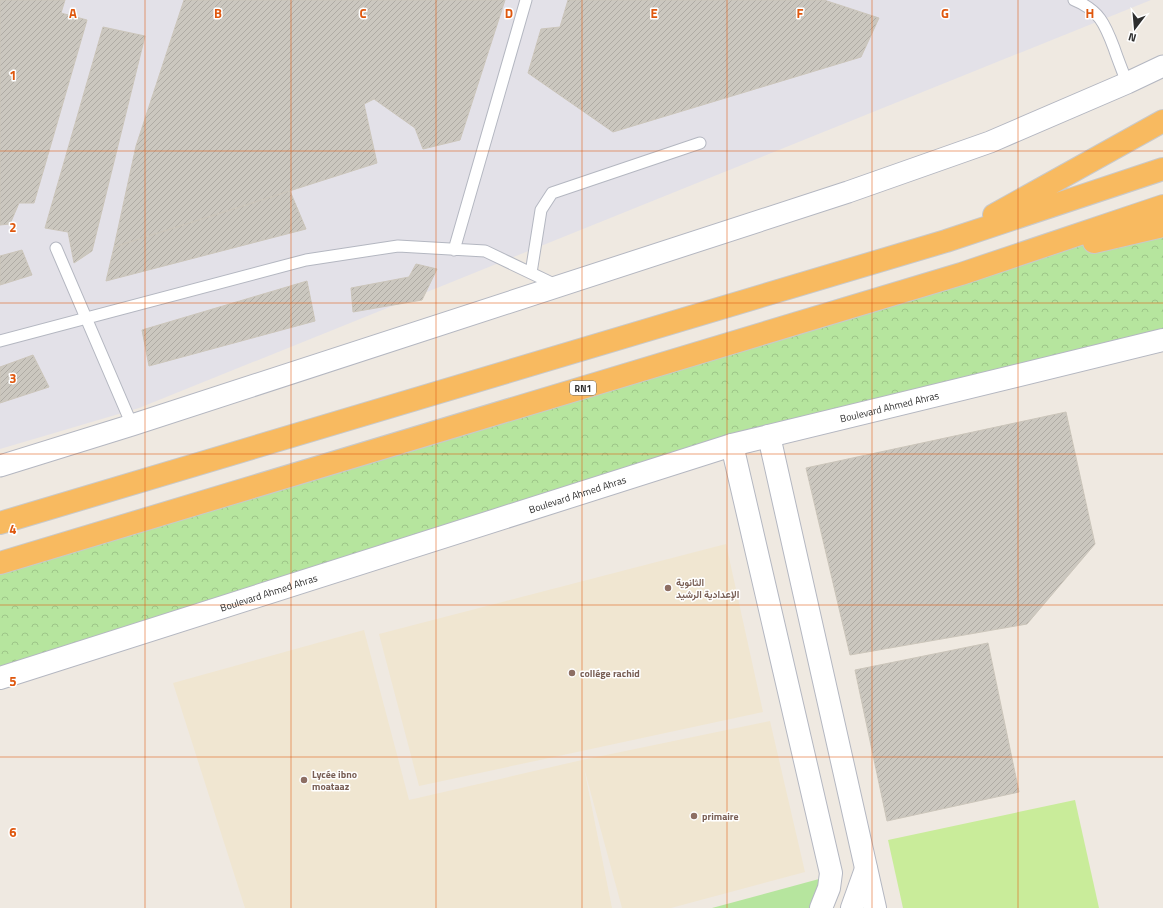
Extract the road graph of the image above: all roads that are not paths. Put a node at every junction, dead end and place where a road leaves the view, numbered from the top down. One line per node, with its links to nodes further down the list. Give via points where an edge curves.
1 (526, 0): 12 (lane)
2 (1080, 1): 4 (lane, via 1104,23)
3 (1163, 66): 4 (street)
4 (1127, 83): 15 (street, via 983,145)
5 (1163, 121): 10 (highway)
6 (700, 143): 13 (lane, via 552,193 541,210)
7 (1163, 169): 10 (highway)
8 (1163, 206): 14 (highway, RN1)
9 (1163, 226): 14 (highway)
10 (946, 241): 23 (highway)
11 (56, 248): 16 (lane)
12 (454, 250): 13 (lane, via 485,251); 16 (lane, via 398,246 306,260)
13 (530, 273): 15 (lane)
14 (961, 274): 24 (highway, RN1)
15 (559, 286): 19 (street)
16 (86, 318): 18 (lane); 19 (lane)
17 (1163, 340): 20 (street, Boulevard Ahmed Ahras)
18 (0, 341)
19 (132, 425): 22 (street)
20 (769, 436): 21 (street, Boulevard Ahmed Ahras); 26 (street)
21 (732, 445): 25 (street, Boulevard Ahmed Ahras); 27 (street, via 831,873 829,888)
22 (0, 466)
23 (0, 523)
24 (0, 563)
25 (0, 678)
26 (866, 869): 28 (street); 29 (street)
27 (821, 908)
28 (852, 908)
29 (875, 908)

